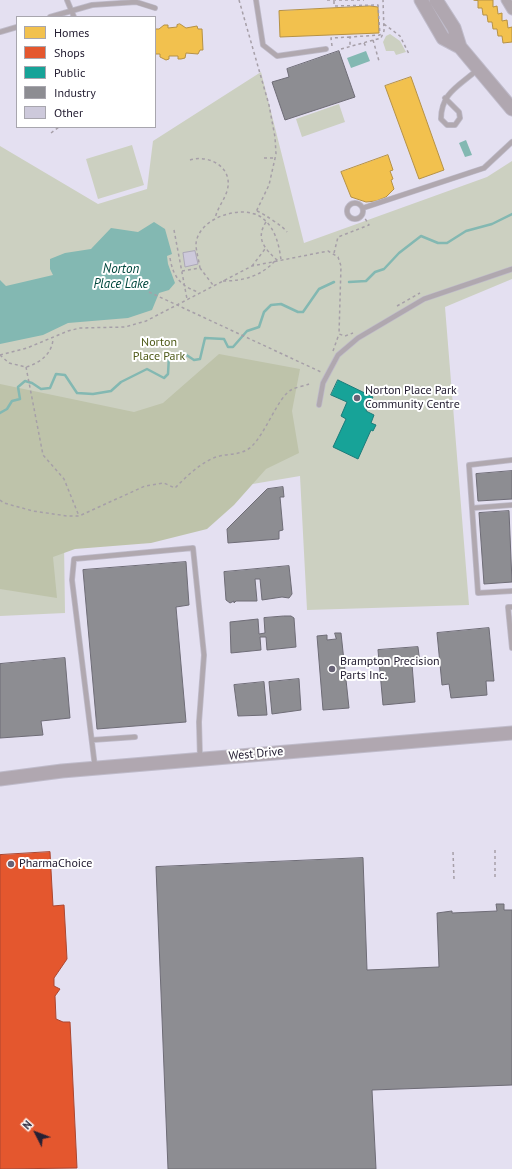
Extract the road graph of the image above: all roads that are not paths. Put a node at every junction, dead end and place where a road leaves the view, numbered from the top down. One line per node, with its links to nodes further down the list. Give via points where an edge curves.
1 (67, 0): 7 (lane)
2 (256, 0): 14 (lane, via 263,45 276,56)
3 (421, 0): 13 (street, via 443,38)
4 (436, 0): 13 (street, via 454,28)
5 (506, 0): 8 (street)
6 (155, 8): 7 (lane, via 136,2 92,5)
7 (72, 10): 9 (lane); 10 (lane)
8 (512, 10)
9 (53, 16)
10 (74, 16)
11 (16, 27): 12 (lane)
12 (0, 32)
13 (460, 47): 15 (street)
14 (326, 49)
15 (478, 69): 16 (lane); 17 (street)
16 (445, 98): 16 (lane, via 441,108 442,119 447,125 454,125 460,118 459,112)
17 (512, 109)
18 (512, 142): 19 (lane, via 484,168)
19 (362, 208): 19 (lane, via 352,203 347,210 349,216 355,219 362,214)
20 (512, 269): 21 (lane, via 424,299 358,338 338,355 323,383)
21 (319, 405)
22 (512, 460): 24 (lane, via 469,465)
23 (512, 505): 24 (lane)
24 (473, 508): 25 (lane, via 478,593)
25 (512, 591)
26 (512, 607): 27 (lane, via 508,607)
27 (512, 648)
28 (512, 733): 31 (street, West Drive)
29 (134, 736): 30 (lane)
30 (92, 740): 31 (lane, via 72,580 74,560 193,548 204,656 199,722); 32 (lane)
31 (200, 759): 32 (street, West Drive)
32 (96, 768): 33 (street, West Drive)
33 (0, 778)

